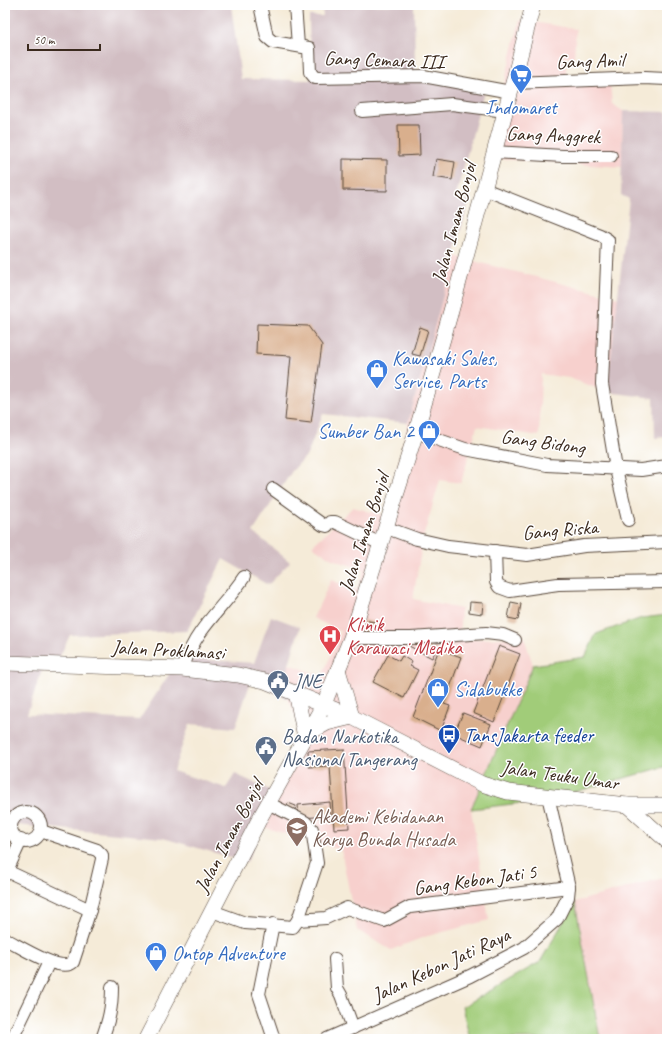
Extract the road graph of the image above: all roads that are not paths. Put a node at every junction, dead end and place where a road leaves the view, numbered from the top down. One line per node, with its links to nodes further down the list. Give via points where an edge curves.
1 (260, 5): 4 (street, Gang Cemara III, via 267,37 273,42)
2 (295, 5): 4 (street)
3 (533, 5): 6 (main road, Jalan Imam Bonjol)
4 (298, 46): 6 (street, Gang Cemara III, via 309,48 310,72 315,78 423,76)
5 (667, 79): 6 (street, Gang Amil, via 644,78)
6 (512, 87): 7 (main road, Jalan Imam Bonjol)
7 (505, 110): 8 (street, via 452,104); 9 (main road, Jalan Imam Bonjol)
8 (362, 112)
9 (494, 152): 10 (street, Gang Anggrek); 11 (main road, Jalan Imam Bonjol)
10 (611, 156)
11 (484, 189): 12 (main road, Jalan Imam Bonjol); 14 (street, via 608,240 602,384)
12 (416, 432): 14 (street, Gang Bidong, via 465,449 547,465); 17 (main road, Jalan Imam Bonjol)
13 (667, 466): 14 (street, Gang Bidong, via 640,470)
14 (616, 469): 16 (street)
15 (273, 489): 19 (street, via 323,525 335,522)
16 (628, 520)
17 (387, 528): 19 (main road, Jalan Imam Bonjol); 20 (street, Gang Riska, via 417,539 448,546)
18 (667, 542): 20 (street, Gang Riska, via 584,546 527,555)
19 (381, 544): 23 (main road, Jalan Imam Bonjol)
20 (495, 551): 22 (street, via 496,582 499,587 510,591 558,584)
21 (244, 577): 26 (street, via 200,632)
22 (667, 582)
23 (351, 638): 24 (street, via 411,638 486,633 503,635); 27 (main road, Jalan Imam Bonjol)
24 (515, 640)
25 (5, 663): 26 (main road, Jalan Proklamasi)
26 (182, 669): 28 (main road, Jalan Proklamasi, via 238,675)
27 (338, 670): 29 (main road, Jalan Imam Bonjol); 30 (main road)
28 (296, 692): 29 (main road, Jalan Proklamasi); 31 (main road)
29 (324, 704): 30 (main road, Jalan Teuku Umar); 31 (main road, Jalan Imam Bonjol)
30 (352, 717): 31 (main road, via 327,723); 32 (main road, Jalan Teuku Umar, via 482,784 508,792)
31 (306, 735): 33 (main road, Jalan Imam Bonjol)
32 (548, 796): 34 (main road, Jalan Teuku Umar); 41 (street, Jalan Kebon Jati Raya)
33 (268, 803): 43 (main road, Jalan Imam Bonjol); 44 (street, via 305,822 312,829 317,863)
34 (627, 804): 35 (main road, Jalan Teuku Umar); 39 (main road)
35 (667, 805)
36 (10, 815): 37 (street, via 24,812 34,814 40,821); 38 (street, via 12,830)
37 (40, 831): 38 (street, via 35,839); 42 (street, via 97,850 102,855)
38 (20, 840): 40 (street)
39 (667, 841)
40 (6, 873): 42 (street)
41 (569, 887): 44 (street, Gang Kebon Jati 5, via 410,907 384,921 347,908 326,918); 50 (street, Jalan Kebon Jati Raya, via 568,897 557,919 524,948 470,976)
42 (90, 910): 48 (street, via 73,962 65,965)
43 (212, 911): 45 (street, via 245,923); 53 (main road, Jalan Imam Bonjol)
44 (298, 920): 45 (street, Gang Kebon Jati 5, via 293,927)
45 (273, 924): 54 (street, via 259,994)
46 (5, 939): 48 (street)
47 (335, 959): 50 (street, via 337,988)
48 (49, 962): 51 (street)
49 (112, 987): 52 (street, via 112,1005)
50 (353, 1028): 55 (street, Jalan Kebon Jati Raya)
51 (12, 1039)
52 (102, 1039)
53 (146, 1039)
54 (274, 1039)
55 (327, 1039)

